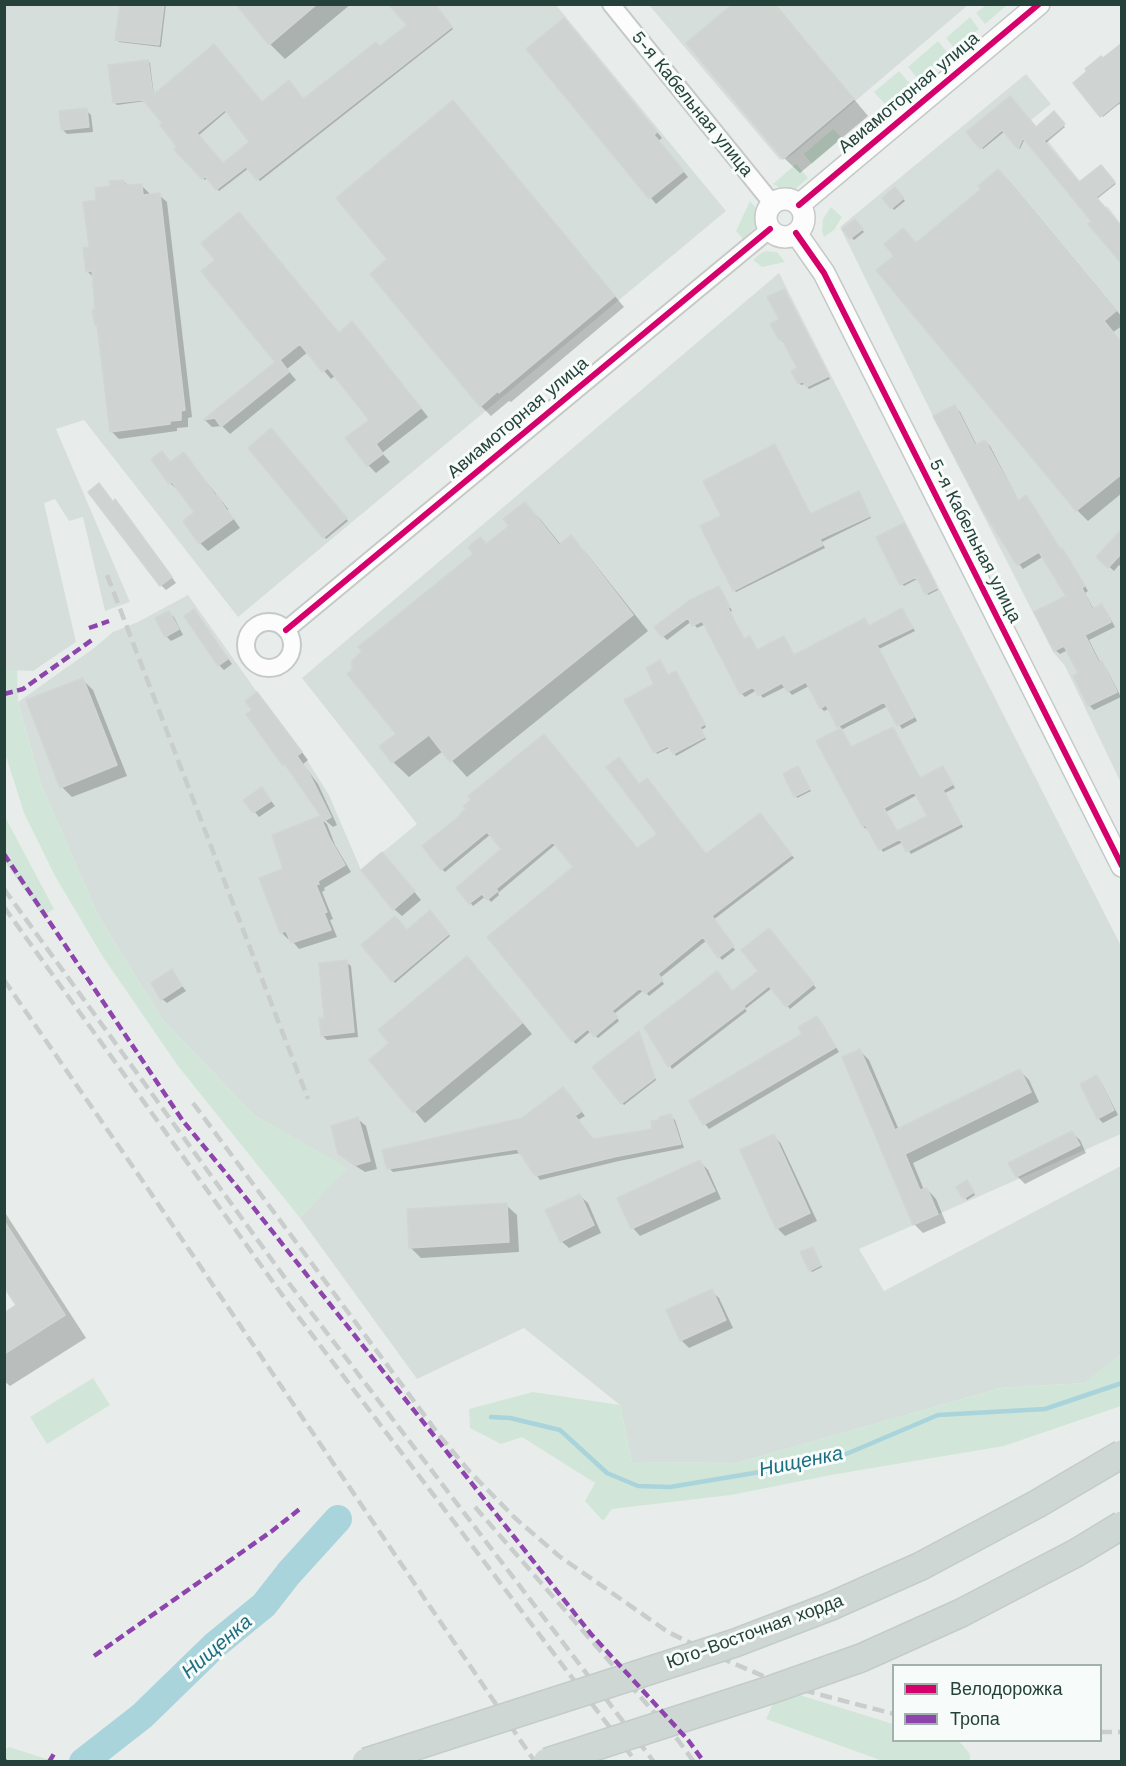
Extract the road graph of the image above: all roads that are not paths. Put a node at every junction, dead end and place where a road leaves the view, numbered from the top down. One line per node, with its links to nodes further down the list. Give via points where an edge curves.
1 (612, 4): 3 (street, 5-я Кабельная улица)
2 (1039, 4): 4 (street, Авиамоторная улица)
3 (772, 203): 4 (street, via 789,199); 5 (street, via 766,213)
4 (799, 205): 6 (street, via 804,217)
5 (770, 230): 6 (street, via 785,237); 7 (street, Авиамоторная улица)
6 (796, 233): 8 (street, 5-я Кабельная улица, via 824,273)
7 (286, 630)
8 (1122, 866)
9 (1122, 1454): 11 (main road, Юго-Восточная хорда, bridge, via 921,1566 829,1607 735,1643)
10 (1122, 1525): 12 (main road, bridge, via 961,1613 861,1658)
11 (366, 1761)
12 (547, 1761)

